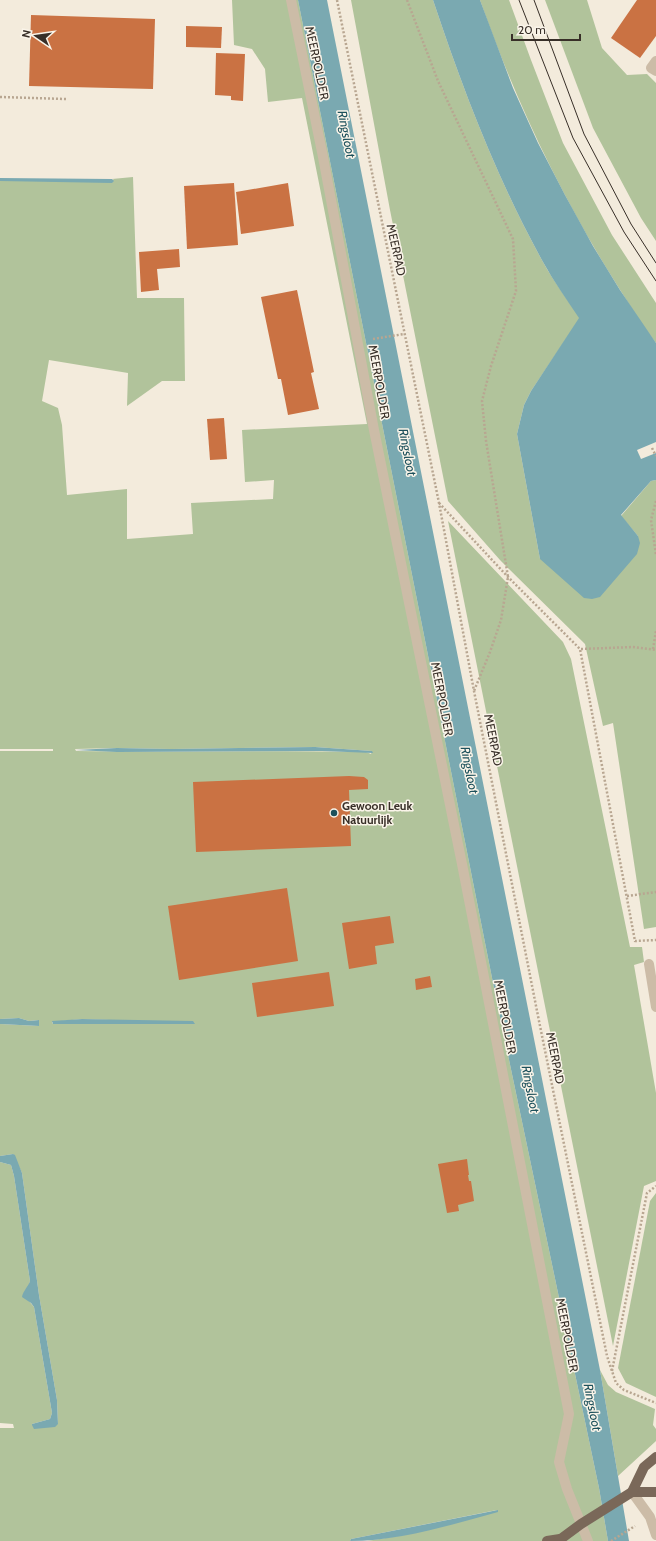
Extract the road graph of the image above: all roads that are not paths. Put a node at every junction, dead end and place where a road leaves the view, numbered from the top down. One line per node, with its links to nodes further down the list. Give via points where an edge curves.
1 (291, 0): 9 (street, MEERPOLDER, via 569,1414 559,1462)
2 (656, 61): 3 (street, via 651,68)
3 (656, 72)
4 (649, 964): 5 (street)
5 (656, 1007)
6 (656, 1458): 8 (main road, via 644,1467)
7 (656, 1492): 8 (main road)
8 (629, 1494): 9 (main road); 10 (street, via 650,1517)
9 (581, 1524): 11 (main road); 13 (street, MEERPOLDER)
10 (656, 1535)
11 (559, 1540): 12 (main road)
12 (547, 1541)
13 (588, 1541)

